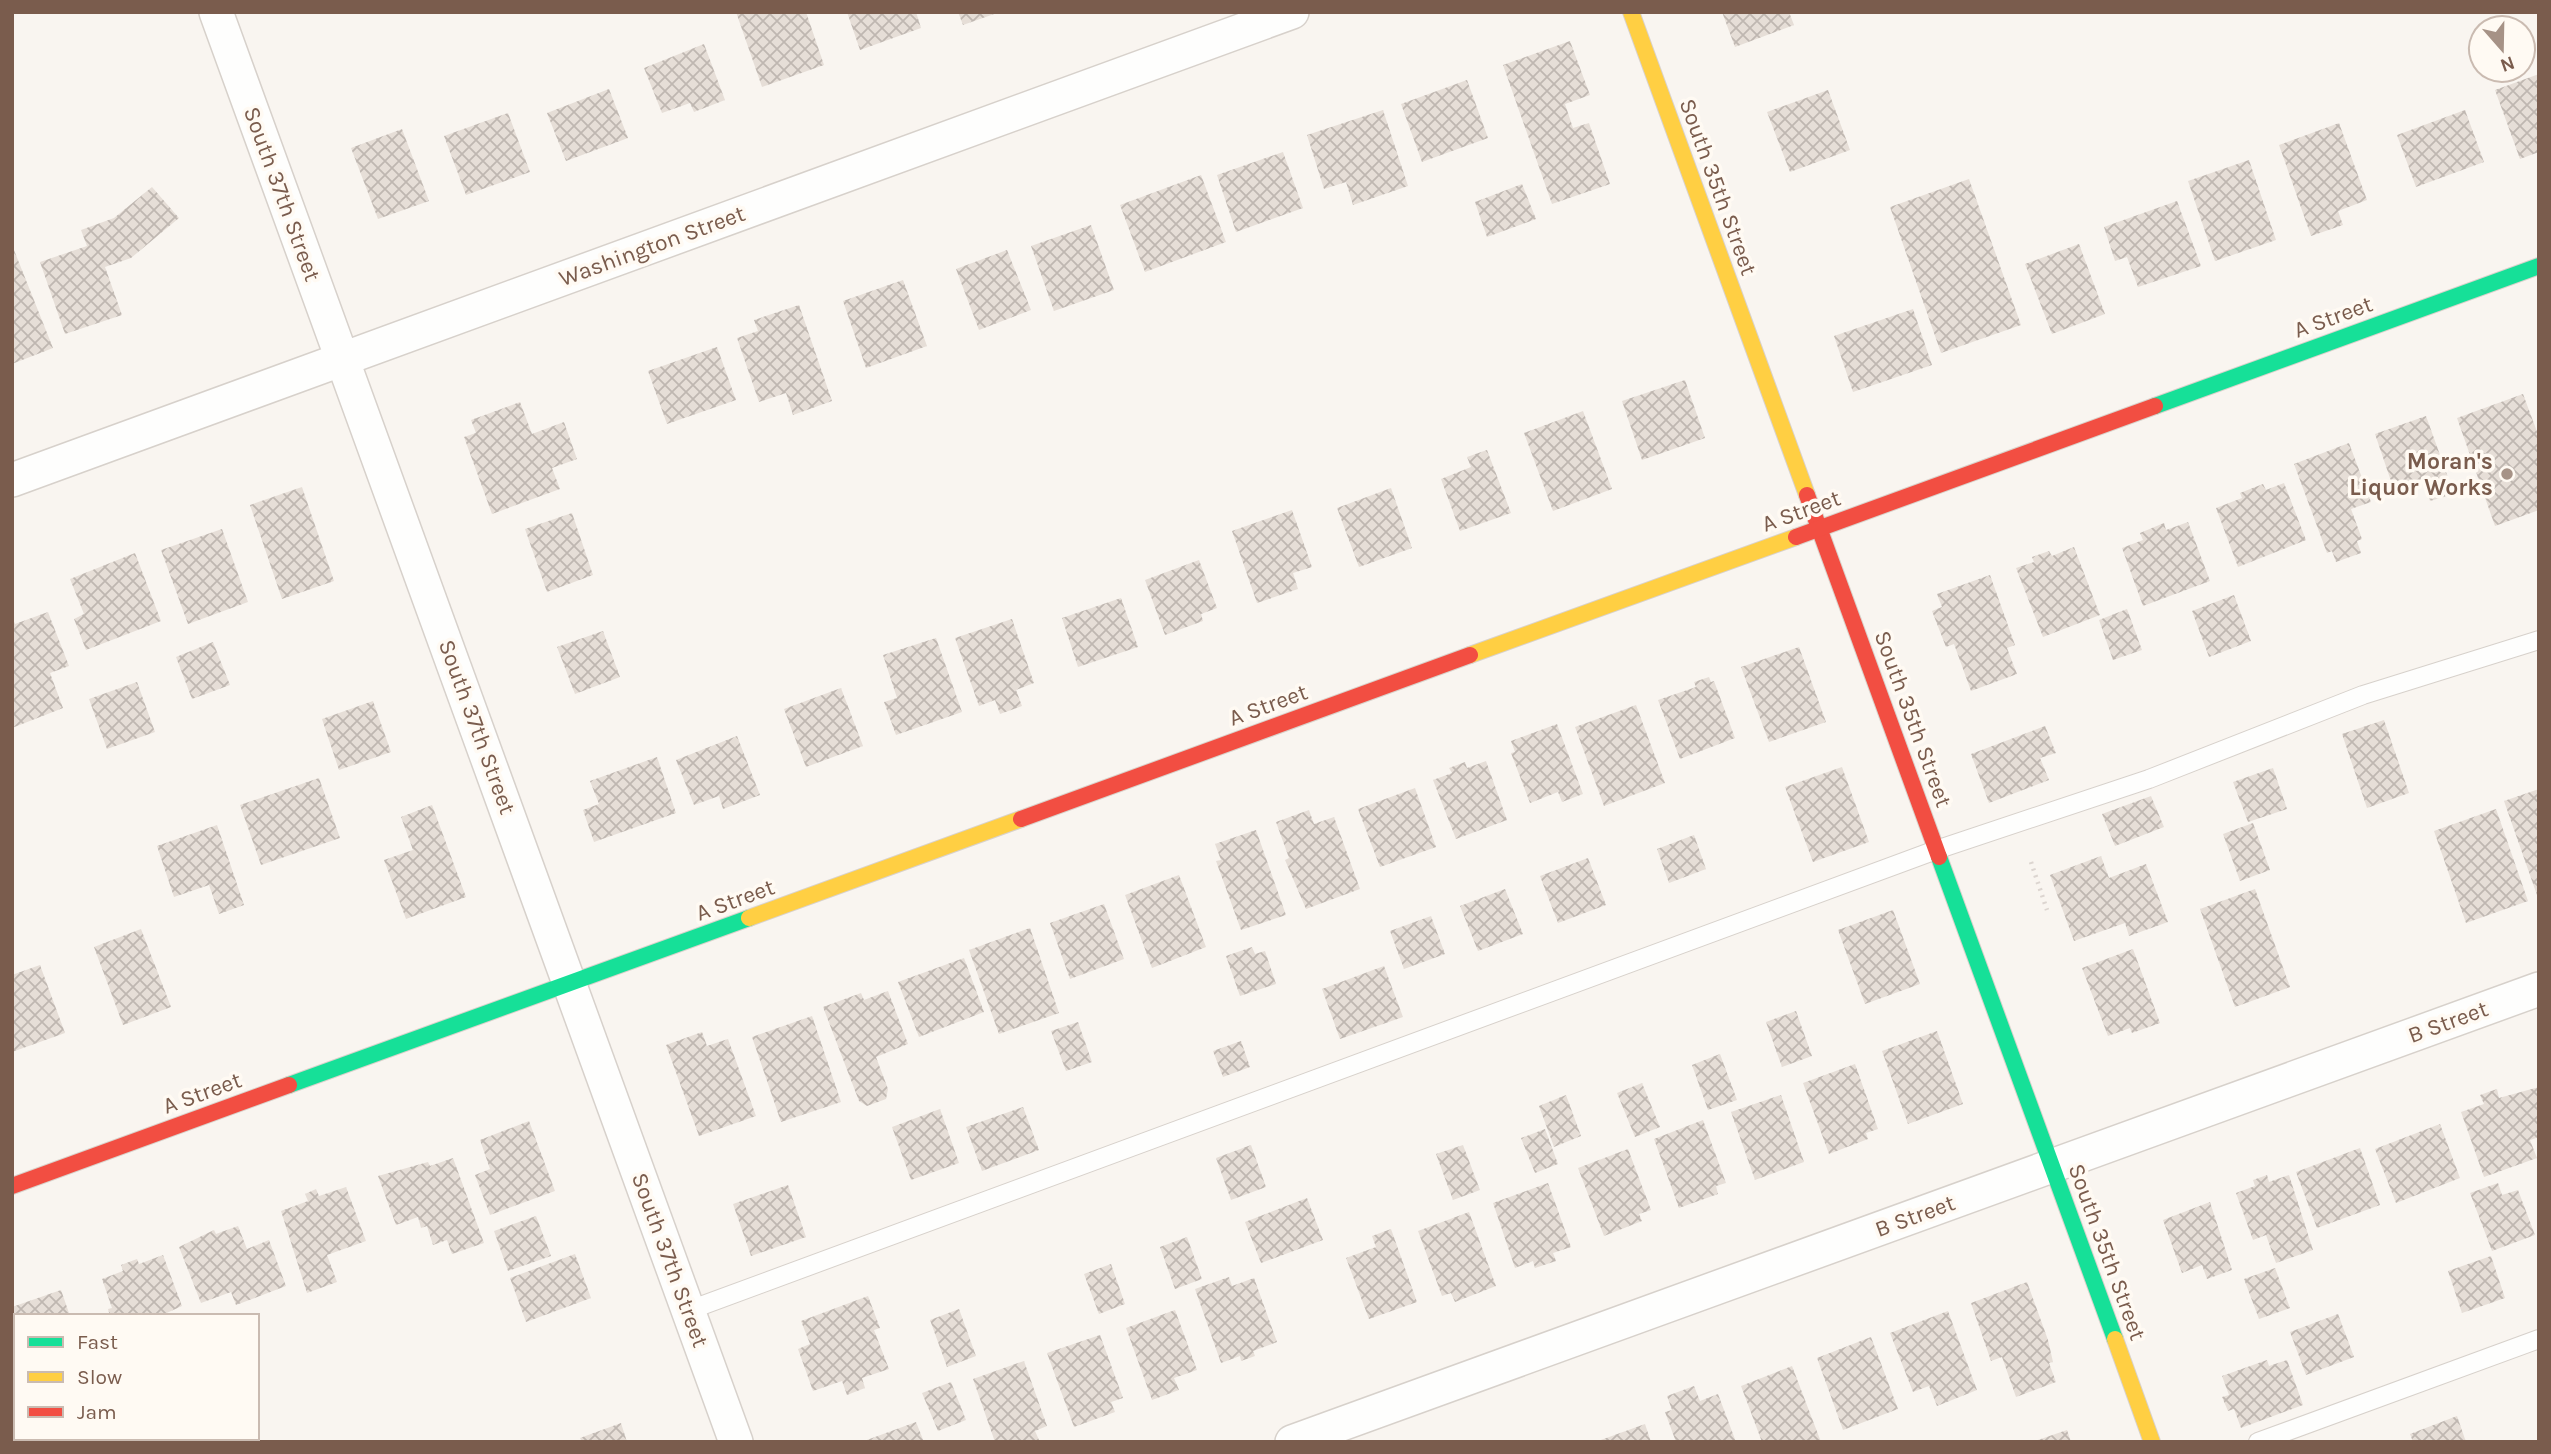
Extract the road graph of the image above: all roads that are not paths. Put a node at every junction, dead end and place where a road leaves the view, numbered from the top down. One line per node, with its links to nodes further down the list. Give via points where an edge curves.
1 (216, 12): 5 (street, South 37th Street)
2 (1292, 12): 5 (street, Washington Street)
3 (1631, 12): 7 (main road, South 35th Street)
4 (2539, 266): 7 (main road, A Street)
5 (342, 359): 6 (street, Washington Street); 10 (street, South 37th Street)
6 (12, 480)
7 (1819, 528): 9 (main road, South 35th Street); 10 (main road, A Street)
8 (2539, 640): 9 (lane, via 2363,695 2149,779)
9 (1936, 850): 12 (main road, South 35th Street); 14 (lane)
10 (571, 983): 13 (main road, A Street); 14 (street, South 37th Street)
11 (2539, 989): 12 (street, B Street)
12 (2052, 1166): 17 (street, B Street); 18 (main road, South 35th Street)
13 (12, 1186)
14 (687, 1311): 16 (street, South 37th Street)
15 (2539, 1339): 19 (lane)
16 (736, 1442)
17 (1292, 1442)
18 (2152, 1442)
19 (2258, 1442)

